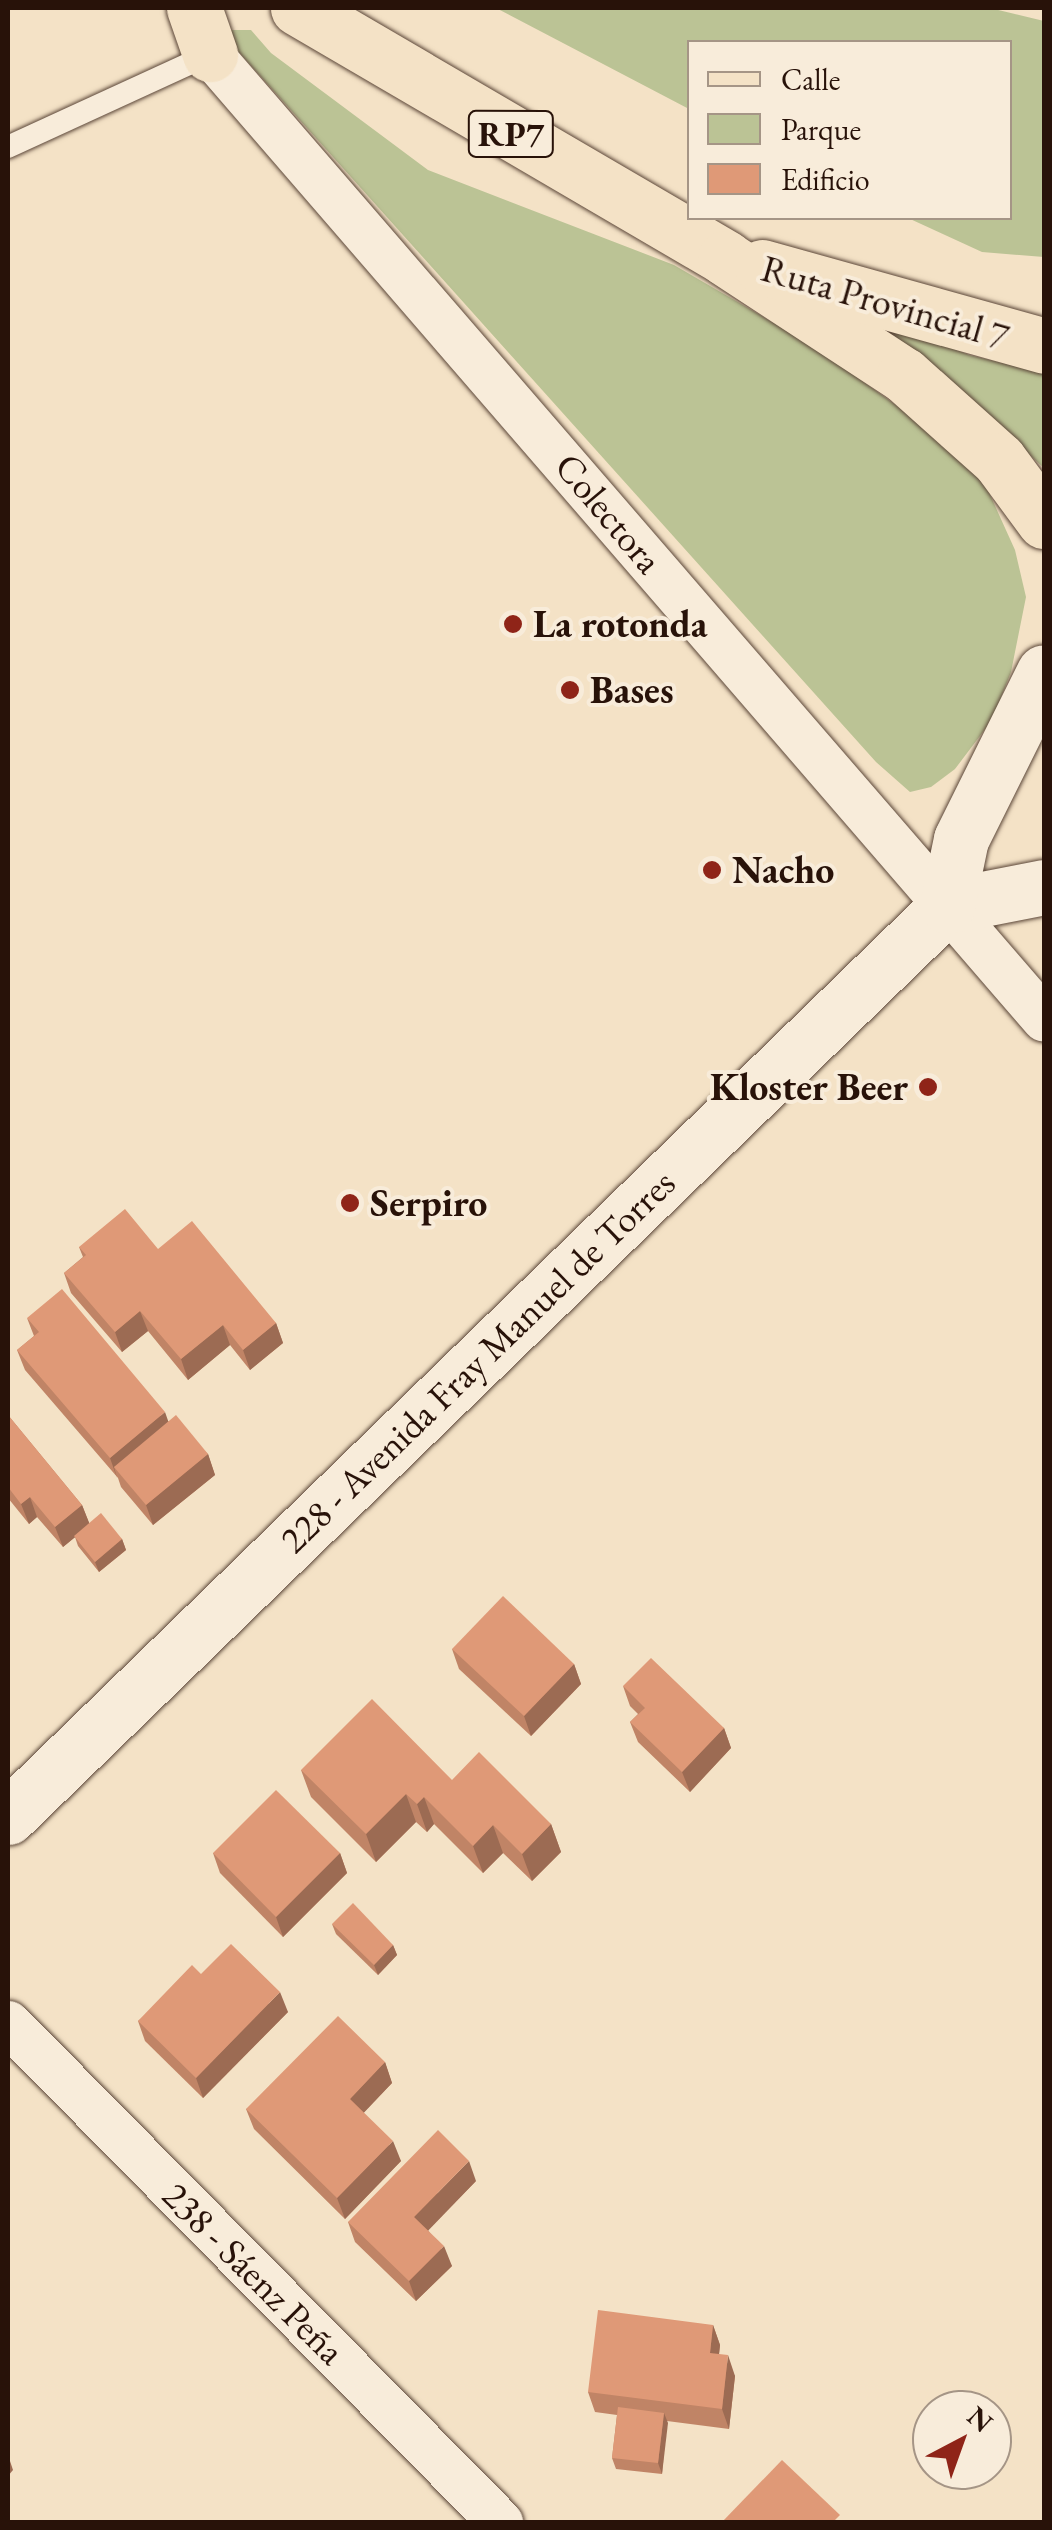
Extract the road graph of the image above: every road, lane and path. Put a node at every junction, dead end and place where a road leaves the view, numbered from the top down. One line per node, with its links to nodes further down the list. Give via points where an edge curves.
1 (298, 8): 4 (main road, RP7)
2 (202, 30): 3 (lane); 9 (street, Colectora)
3 (8, 146)
4 (725, 258): 5 (main road, Ruta Provincial 7 / RP7); 6 (main road, RP7, via 904,375 999,460)
5 (1044, 346)
6 (1044, 521)
7 (1044, 672): 9 (main road, via 961,839)
8 (1044, 887): 9 (main road)
9 (947, 906): 10 (street, Colectora); 11 (main road, 228 - Avenida Fray Manuel de Torres)
10 (1044, 1019)
11 (8, 1816)
12 (8, 2024): 13 (street, 238 - Sáenz Peña)
13 (500, 2522)

